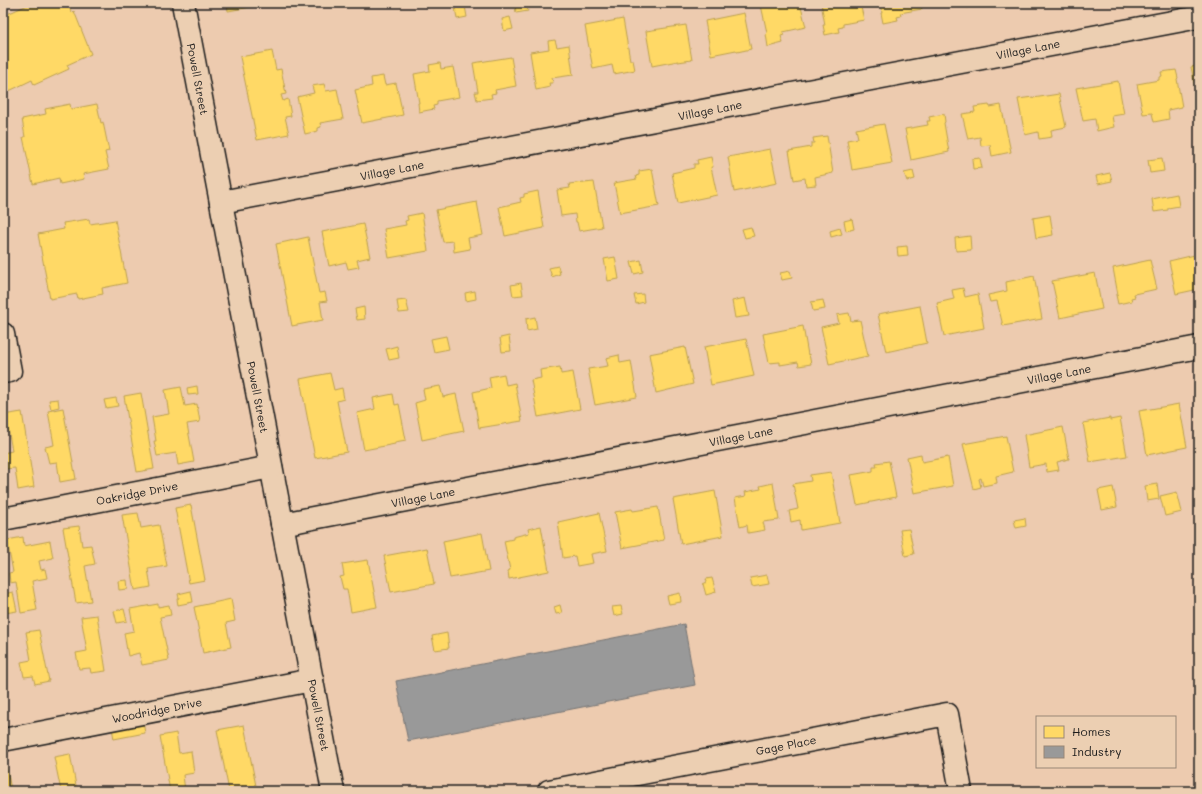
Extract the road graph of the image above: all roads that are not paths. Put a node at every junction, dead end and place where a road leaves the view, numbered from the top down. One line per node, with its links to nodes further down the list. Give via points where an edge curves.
1 (183, 3): 3 (street, Powell Street)
2 (1199, 17): 3 (street, Village Lane)
3 (221, 202): 7 (street, Powell Street)
4 (3, 334): 6 (street, via 10,371)
5 (1199, 347): 9 (street, Village Lane)
6 (3, 372)
7 (271, 467): 8 (street, Oakridge Drive); 9 (street, Powell Street)
8 (3, 519)
9 (282, 524): 10 (street, Powell Street)
10 (312, 680): 11 (street, Woodridge Drive); 12 (street, Powell Street)
11 (3, 740)
12 (333, 791)
13 (549, 791): 14 (street, Gage Place, via 947,714)
14 (962, 791)

